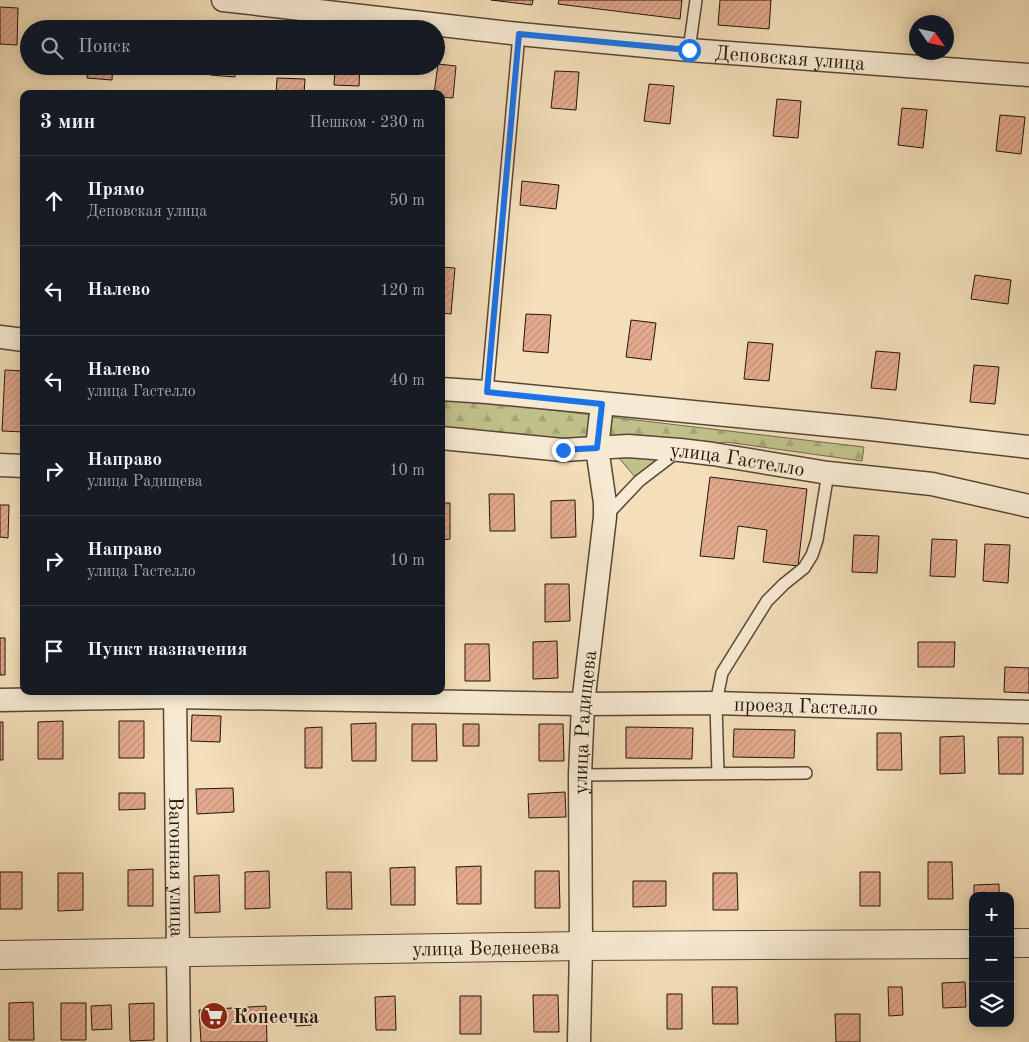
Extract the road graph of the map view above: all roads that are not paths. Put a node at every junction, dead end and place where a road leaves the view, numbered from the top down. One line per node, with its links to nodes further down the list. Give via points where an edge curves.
1 (223, 0): 3 (street, Деповская улица)
2 (696, 0): 6 (lane)
3 (397, 20)
4 (445, 26): 5 (street, Деповская улица)
5 (519, 34): 6 (street, Деповская улица); 11 (lane)
6 (689, 50): 7 (street, Деповская улица)
7 (1029, 75)
8 (0, 338): 9 (street)
9 (20, 340)
10 (445, 389): 11 (street, улица Гастелло)
11 (487, 392): 12 (street, улица Гастелло)
12 (602, 404): 14 (street, улица Гастелло); 15 (street, улица Радищева)
13 (445, 438): 15 (street, улица Гастелло, via 563,450)
14 (1029, 447)
15 (597, 448): 16 (street, улица Гастелло, via 628,446); 21 (street, улица Радищева, via 606,503)
16 (680, 450): 19 (street, улица Гастелло); 21 (lane, via 639,481)
17 (0, 466): 18 (street)
18 (20, 466)
19 (828, 474): 20 (street, улица Гастелло, via 932,484); 26 (lane, via 812,556 804,568 767,601 722,673)
20 (1029, 506)
21 (605, 518): 27 (street, улица Радищева)
22 (146, 695): 25 (street, проезд Гастелло)
23 (175, 695): 36 (street, Вагонная улица)
24 (216, 695): 27 (street, проезд Гастелло)
25 (0, 700)
26 (716, 703): 27 (street, проезд Гастелло); 28 (street, проезд Гастелло); 30 (lane)
27 (583, 704): 31 (street, улица Радищева)
28 (1029, 712)
29 (806, 773): 30 (lane)
30 (718, 774): 31 (lane)
31 (580, 775): 35 (street, улица Радищева)
32 (1029, 943): 34 (street)
33 (969, 944): 35 (street, улица Веденеева)
34 (1014, 944)
35 (581, 946): 36 (street, улица Веденеева); 39 (street, улица Радищева)
36 (178, 952): 37 (street, улица Веденеева); 38 (street, Вагонная улица)
37 (0, 955)
38 (179, 1042)
39 (579, 1042)

